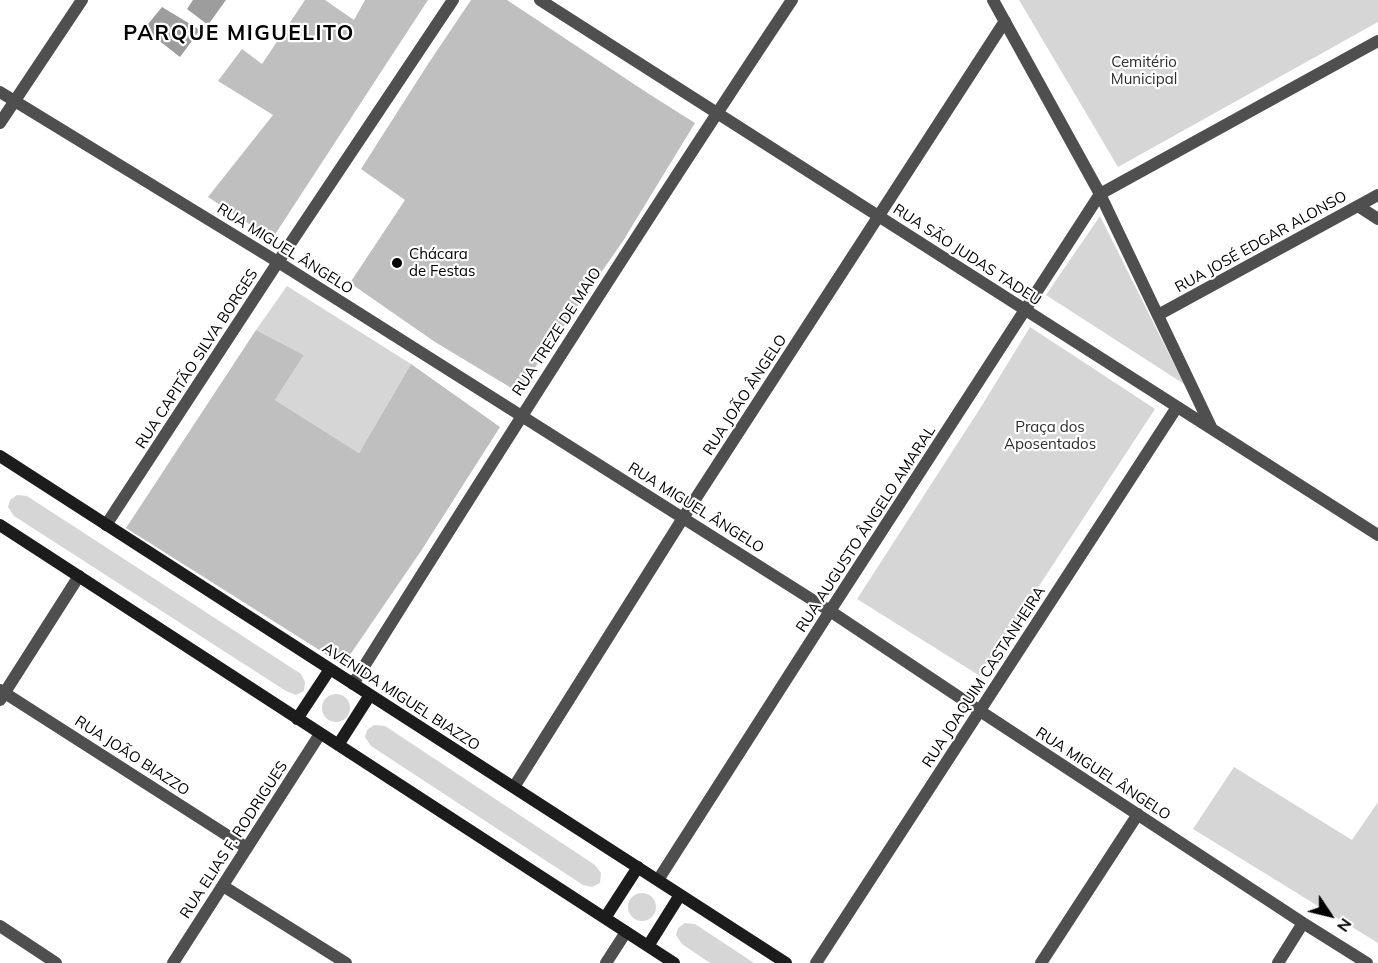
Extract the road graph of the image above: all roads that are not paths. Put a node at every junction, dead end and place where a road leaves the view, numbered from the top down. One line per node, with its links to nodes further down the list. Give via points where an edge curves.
1 (82, 0): 9 (street)
2 (453, 0): 17 (street, RUA CAPITÃO SILVA BORGES)
3 (540, 0): 10 (street, RUA SÃO JUDAS TADEU)
4 (792, 0): 10 (street, RUA TREZE DE MAIO)
5 (993, 0): 6 (street)
6 (1005, 21): 12 (street); 15 (street, RUA JOÃO ÂNGELO)
7 (1378, 41): 12 (street)
8 (0, 92): 9 (street, RUA MIGUEL ÂNGELO)
9 (14, 101): 11 (street); 17 (street, RUA MIGUEL ÂNGELO)
10 (717, 113): 15 (street, RUA SÃO JUDAS TADEU); 21 (street, RUA TREZE DE MAIO)
11 (0, 123)
12 (1100, 194): 18 (street, RUA AUGUSTO ÂNGELO AMARAL); 19 (street)
13 (1378, 195): 14 (street, RUA JOSÉ EDGAR ALONSO)
14 (1358, 206): 16 (street); 19 (street, RUA JOSÉ EDGAR ALONSO)
15 (879, 217): 18 (street, RUA SÃO JUDAS TADEU); 24 (street, RUA JOÃO ÂNGELO)
16 (1378, 219)
17 (278, 261): 21 (street, RUA MIGUEL ÂNGELO); 26 (street, RUA CAPITÃO SILVA BORGES)
18 (1026, 310): 20 (street, RUA SÃO JUDAS TADEU); 29 (street, RUA AUGUSTO ÂNGELO AMARAL)
19 (1158, 315): 22 (street)
20 (1177, 407): 22 (street, RUA SÃO JUDAS TADEU); 34 (street, RUA JOAQUIM CASTANHEIRA)
21 (521, 416): 24 (street, RUA MIGUEL ÂNGELO); 31 (street, RUA TREZE DE MAIO)
22 (1213, 430): 27 (street, RUA SÃO JUDAS TADEU)
23 (0, 456): 26 (street, AVENIDA MIGUEL BIAZZO)
24 (683, 518): 29 (street, RUA MIGUEL ÂNGELO); 38 (street, RUA JOÃO ÂNGELO)
25 (0, 525): 28 (street)
26 (106, 525): 30 (street, AVENIDA MIGUEL BIAZZO)
27 (1378, 535)
28 (80, 576): 32 (street); 35 (street)
29 (830, 611): 34 (street, RUA MIGUEL ÂNGELO); 42 (street, RUA AUGUSTO ÂNGELO AMARAL)
30 (330, 669): 31 (street, AVENIDA MIGUEL BIAZZO); 35 (street)
31 (353, 684): 33 (street, AVENIDA MIGUEL BIAZZO)
32 (2, 695): 40 (street, RUA JOÃO BIAZZO)
33 (370, 695): 37 (street); 38 (street, AVENIDA MIGUEL BIAZZO)
34 (980, 711): 39 (street, RUA MIGUEL ÂNGELO); 56 (street, RUA JOAQUIM CASTANHEIRA)
35 (297, 719): 36 (street)
36 (320, 734): 37 (street); 40 (street, RUA ELIAS F. RODRIGUES)
37 (338, 745): 45 (street)
38 (514, 787): 41 (street, AVENIDA MIGUEL BIAZZO)
39 (1138, 814): 46 (street, RUA MIGUEL ÂNGELO); 57 (street)
40 (247, 848): 43 (street, RUA ELIAS F. RODRIGUES)
41 (638, 867): 42 (street, AVENIDA MIGUEL BIAZZO); 45 (street)
42 (658, 880): 44 (street, AVENIDA MIGUEL BIAZZO)
43 (223, 886): 51 (street, RUA ELIAS F. RODRIGUES); 52 (street)
44 (681, 895): 49 (street); 55 (street, AVENIDA MIGUEL BIAZZO)
45 (605, 918): 48 (street)
46 (1303, 923): 58 (street); 59 (street, RUA MIGUEL ÂNGELO)
47 (0, 927): 50 (street)
48 (626, 932): 49 (street); 53 (street)
49 (648, 946): 54 (street)
50 (56, 963)
51 (174, 963)
52 (346, 963)
53 (606, 963)
54 (674, 963)
55 (786, 963)
56 (816, 963)
57 (1041, 963)
58 (1278, 963)
59 (1367, 963)

